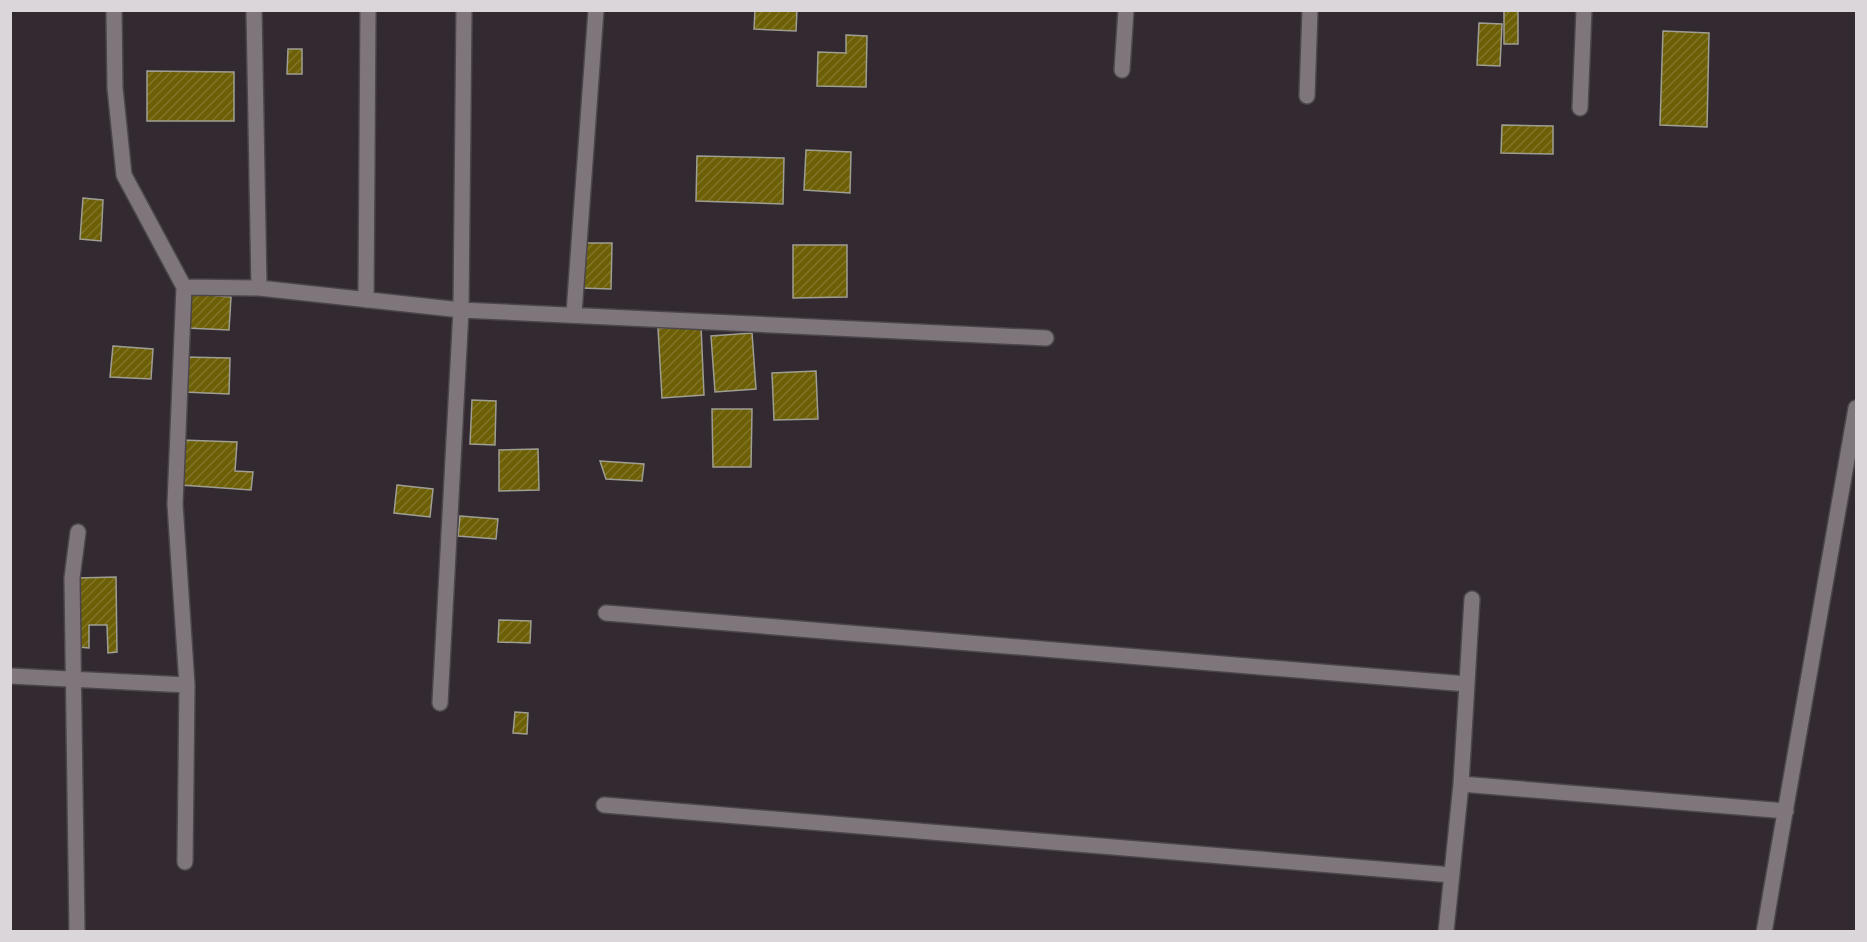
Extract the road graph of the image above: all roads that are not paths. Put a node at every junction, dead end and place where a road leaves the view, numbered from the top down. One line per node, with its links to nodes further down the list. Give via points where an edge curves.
1 (114, 10): 12 (street, via 115,88 124,175)
2 (254, 10): 13 (street)
3 (368, 10): 14 (street)
4 (464, 10): 15 (street)
5 (596, 10): 16 (street)
6 (1126, 10): 9 (street)
7 (1310, 10): 10 (street)
8 (1584, 10): 11 (street)
9 (1122, 70)
10 (1307, 96)
11 (1580, 108)
12 (184, 287): 13 (street); 25 (street, via 175,504)
13 (259, 288): 14 (street)
14 (366, 300): 15 (street)
15 (461, 310): 16 (street); 26 (street)
16 (574, 314): 17 (street)
17 (1046, 338)
18 (1857, 408): 29 (street)
19 (78, 532): 23 (street, via 72,578)
20 (1472, 599): 24 (street)
21 (606, 613): 24 (street)
22 (10, 676): 23 (street)
23 (73, 681): 25 (street); 32 (street)
24 (1467, 684): 27 (street)
25 (187, 685): 30 (street)
26 (440, 704)
27 (1461, 784): 29 (street); 31 (street)
28 (604, 805): 31 (street)
29 (1786, 810): 34 (street)
30 (185, 861)
31 (1452, 875): 33 (street)
32 (77, 932)
33 (1446, 932)
34 (1764, 932)

